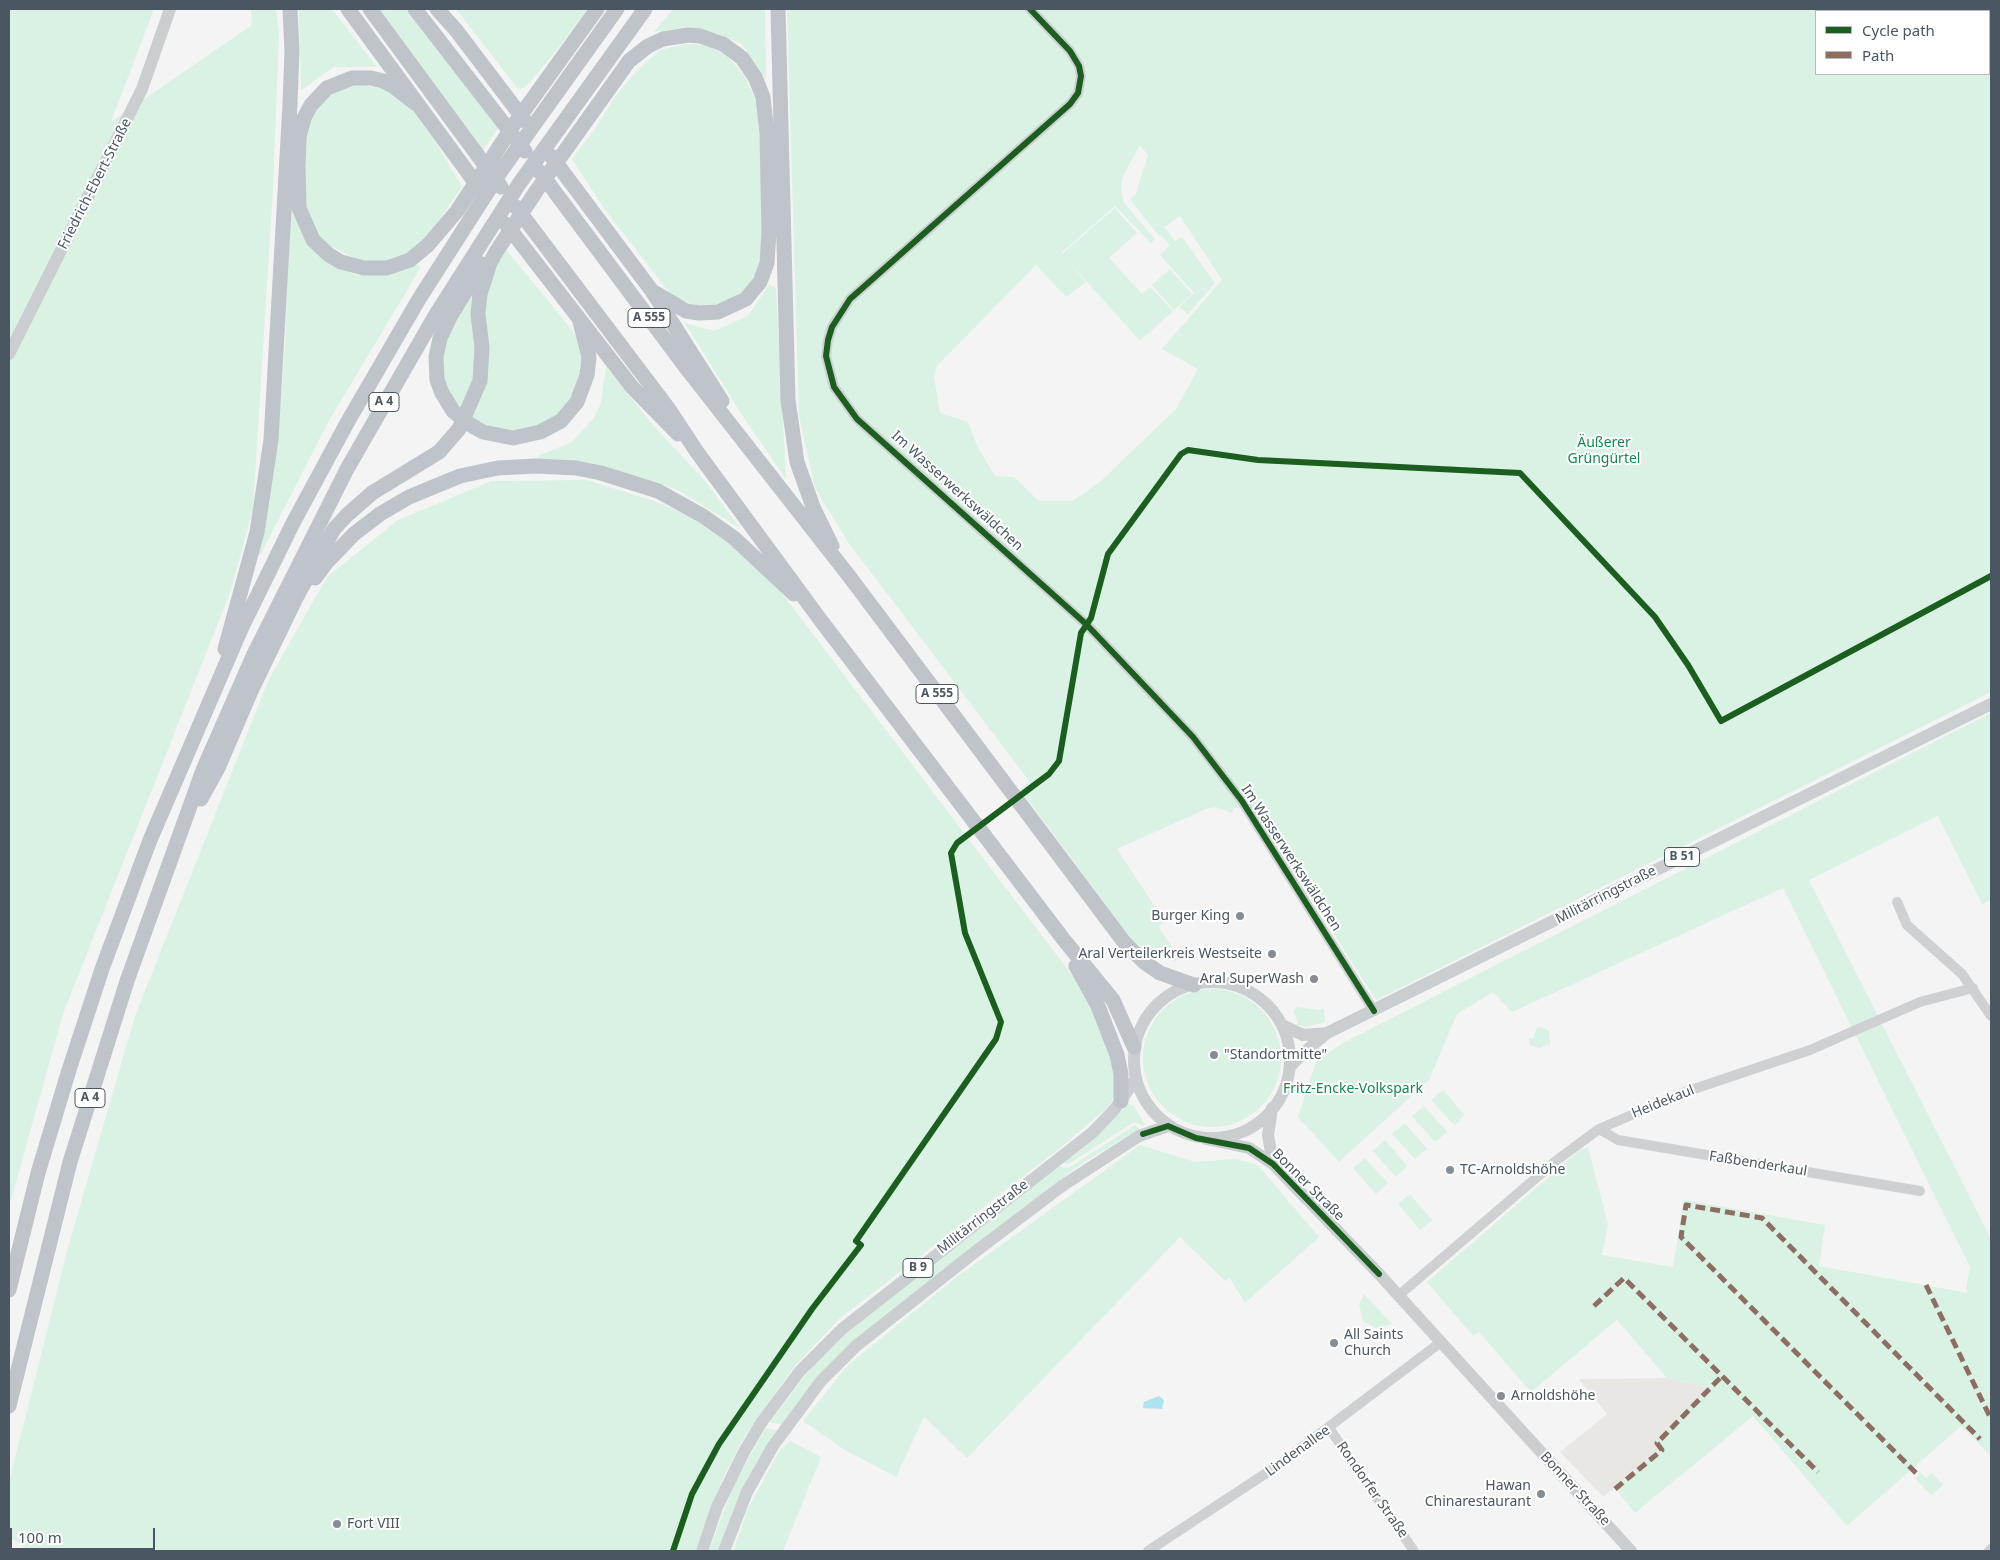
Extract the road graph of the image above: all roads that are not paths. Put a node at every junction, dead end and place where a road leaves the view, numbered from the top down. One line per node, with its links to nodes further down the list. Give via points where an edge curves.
1 (170, 9): 20 (main road, Friedrich-Ebert-Straße, via 142,89)
2 (290, 9): 26 (highway, via 290,104 271,440 257,532)
3 (348, 9): 15 (highway)
4 (370, 9): 22 (highway, A 555, via 668,408)
5 (415, 9): 21 (highway, A 555, via 687,369)
6 (437, 9): 14 (highway)
7 (445, 9): 14 (highway)
8 (597, 9): 16 (highway)
9 (617, 9): 18 (highway, A 4, via 501,171)
10 (645, 9): 28 (highway, A 4, via 519,184 390,392 282,596 228,712)
11 (651, 9): 19 (highway, via 514,215 450,318 438,347 435,367 447,402 462,420 492,435 528,436 552,426 577,402 588,375 589,357)
12 (778, 9): 23 (highway, via 790,422 797,462 810,498)
13 (1030, 9): 33 (street, Im Wasserwerkswäldchen, via 1070,51 1079,66 1078,93 1070,104 850,299 832,327 828,340 826,356 831,379 857,419 1086,624 1193,737 1242,801)
14 (456, 30): 17 (highway)
15 (415, 103): 16 (highway, via 393,86 371,78 344,80 319,95 304,118 300,137 297,196 302,220 313,240 329,255 353,266 376,269 410,260 428,245); 19 (highway)
16 (457, 211): 18 (highway)
17 (652, 291): 21 (highway); 25 (highway, via 686,311 699,314 718,312 746,299 760,282 767,263 767,144 763,97 742,58 723,44 700,36 663,39 628,61 573,137 490,263 480,294 478,314 482,368 477,393 459,430 439,452 372,493 334,529)
18 (419, 299): 26 (highway, A 4, via 293,523)
19 (580, 322): 22 (highway, via 648,406)
20 (9, 354)
21 (750, 447): 23 (highway, A 555, via 812,532)
22 (697, 452): 24 (highway, A 555)
23 (849, 576): 31 (highway, A 555, via 1134,954 1160,974)
24 (819, 618): 25 (highway, via 734,538 658,491 576,468 519,466 441,483 409,497 367,524 326,563); 30 (highway, A 555)
25 (268, 656): 28 (highway, via 218,768)
26 (214, 689): 47 (highway, A 4, via 150,840 102,969 38,1173)
27 (1991, 704): 33 (main road, Militärringstraße / B 51)
28 (182, 828): 50 (highway, A 4, via 127,981 75,1144)
29 (1897, 902): 32 (street, via 1907,925 1962,974)
30 (1064, 940): 37 (highway, via 1113,1000); 40 (highway, via 1098,1006 1117,1054)
31 (1194, 985): 35 (main road, via 1217,983 1247,991 1264,1002); 37 (main road, via 1173,993 1153,1010)
32 (1973, 988): 34 (street); 43 (street, Heidekaul, via 1920,1002 1810,1050 1685,1092)
33 (1374, 1012): 36 (main road, Militärringstraße / B 51)
34 (1991, 1016)
35 (1282, 1025): 36 (main road, Militärringstraße / B 51, via 1303,1035); 38 (main road, via 1289,1045)
36 (1327, 1033): 38 (main road, Militärringstraße / B 51)
37 (1134, 1047): 39 (main road)
38 (1291, 1066): 41 (main road, via 1286,1086)
39 (1136, 1079): 40 (main road, Militärringstraße / B 9); 42 (main road, via 1146,1103)
40 (1121, 1101): 52 (main road, Militärringstraße / B 9, via 1092,1132 842,1329 800,1371 761,1423 744,1452 717,1506)
41 (1272, 1108): 44 (main road, via 1248,1127 1230,1135); 45 (main road, Bonner Straße, via 1268,1135)
42 (1168, 1126): 44 (main road); 53 (main road, Militärringstraße / B 9, via 1139,1136 1062,1186 856,1346 821,1381 773,1446 747,1492)
43 (1599, 1129): 46 (street, Faßbenderkaul, via 1618,1140); 48 (street, Heidekaul, via 1557,1160)
44 (1206, 1139): 45 (main road, Bonner Straße, via 1250,1148)
45 (1273, 1164): 48 (main road, Bonner Straße)
46 (1920, 1190)
47 (9, 1290)
48 (1398, 1296): 49 (main road, Bonner Straße)
49 (1441, 1342): 51 (street, Lindenallee); 56 (main road, Bonner Straße)
50 (9, 1406)
51 (1329, 1428): 54 (street, Lindenallee, via 1218,1507); 55 (street, Rondorfer Straße)
52 (702, 1551)
53 (724, 1551)
54 (1148, 1551)
55 (1414, 1551)
56 (1632, 1551)

